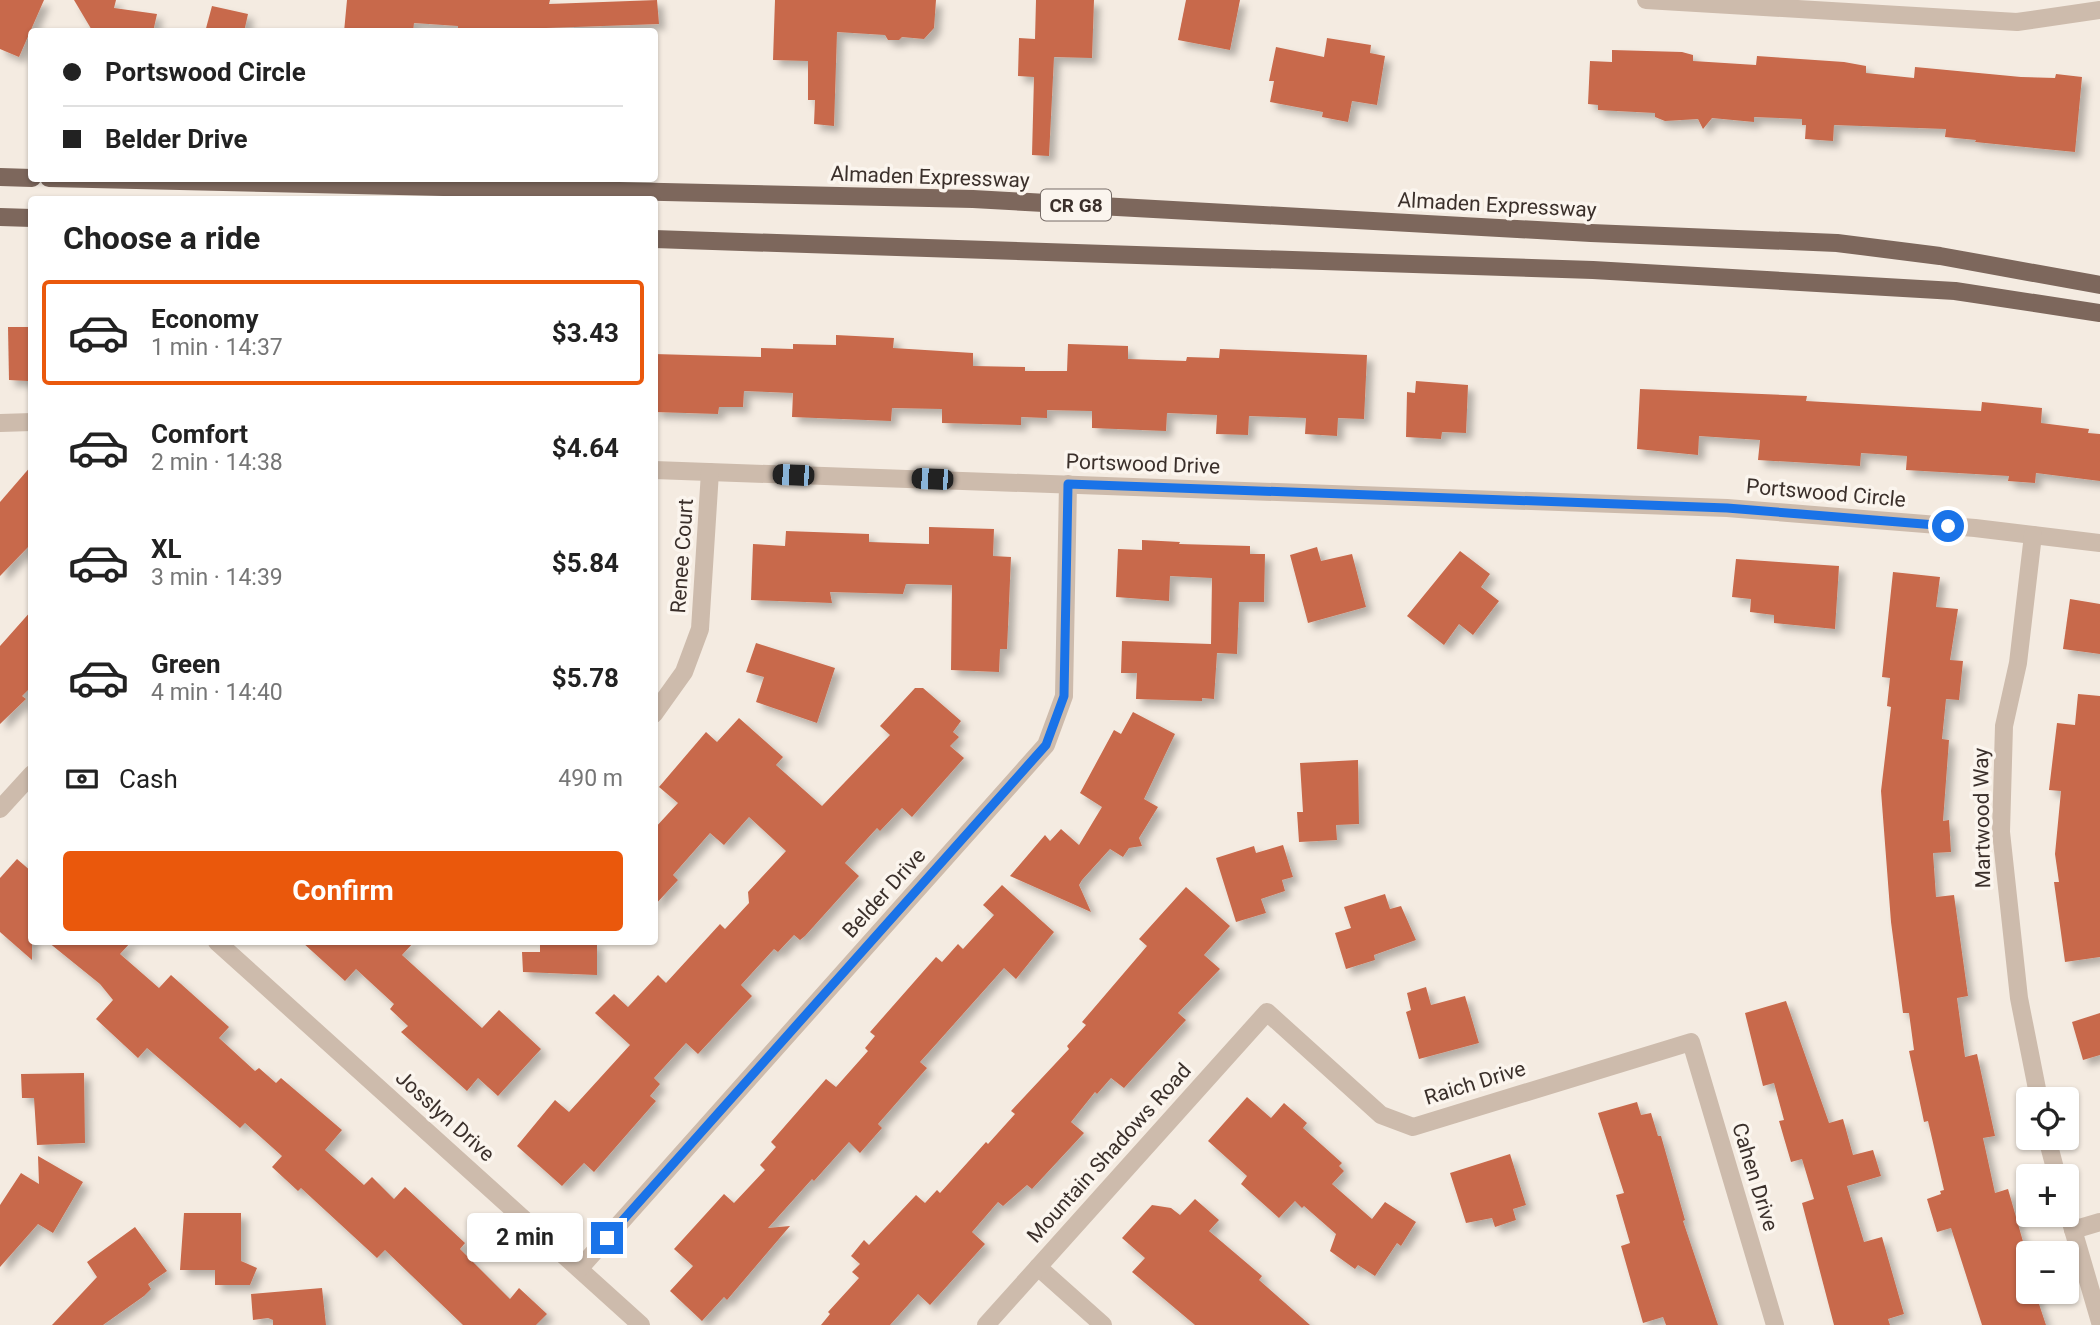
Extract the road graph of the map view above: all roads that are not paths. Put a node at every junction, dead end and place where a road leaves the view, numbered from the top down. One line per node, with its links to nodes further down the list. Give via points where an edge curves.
1 (1646, 0): 2 (street, via 2017,22)
2 (2100, 10)
3 (0, 177): 4 (main road)
4 (28, 178)
5 (216, 182): 9 (main road, Almaden Expressway / CR G8, via 974,200 1837,243)
6 (0, 217): 7 (main road)
7 (28, 218)
8 (658, 239): 10 (main road, CR G8, via 1593,270 1955,291)
9 (2100, 285)
10 (2100, 313)
11 (28, 422): 12 (street)
12 (0, 423)
13 (658, 470): 14 (street, Portswood Drive)
14 (710, 472): 15 (street, Portswood Drive); 19 (street, Renee Court, via 700,629 684,672)
15 (1068, 484): 16 (street, Portswood Drive); 30 (street, Belder Drive, via 1064,696 1046,745)
16 (1630, 504): 17 (street, Portswood Circle)
17 (2033, 535): 18 (street, Portswood Circle); 25 (street, Martwood Way, via 2018,663 2004,726 2000,820 2014,963)
18 (2100, 543)
19 (658, 708)
20 (28, 779): 21 (street)
21 (0, 809)
22 (220, 945): 30 (street, Josslyn Drive)
23 (1267, 1012): 24 (street, Raich Drive, via 1381,1115 1413,1127); 29 (street, Mountain Shadows Road)
24 (1691, 1042): 35 (street, Cahen Drive)
25 (2037, 1087)
26 (2100, 1222): 28 (street)
27 (2072, 1227): 28 (street)
28 (2073, 1230): 31 (street)
29 (1038, 1267): 33 (street, Mountain Shadows Road); 34 (street)
30 (580, 1268): 32 (street, Josslyn Drive)
31 (2100, 1322)
32 (641, 1325)
33 (986, 1325)
34 (1103, 1325)
35 (1775, 1325)

